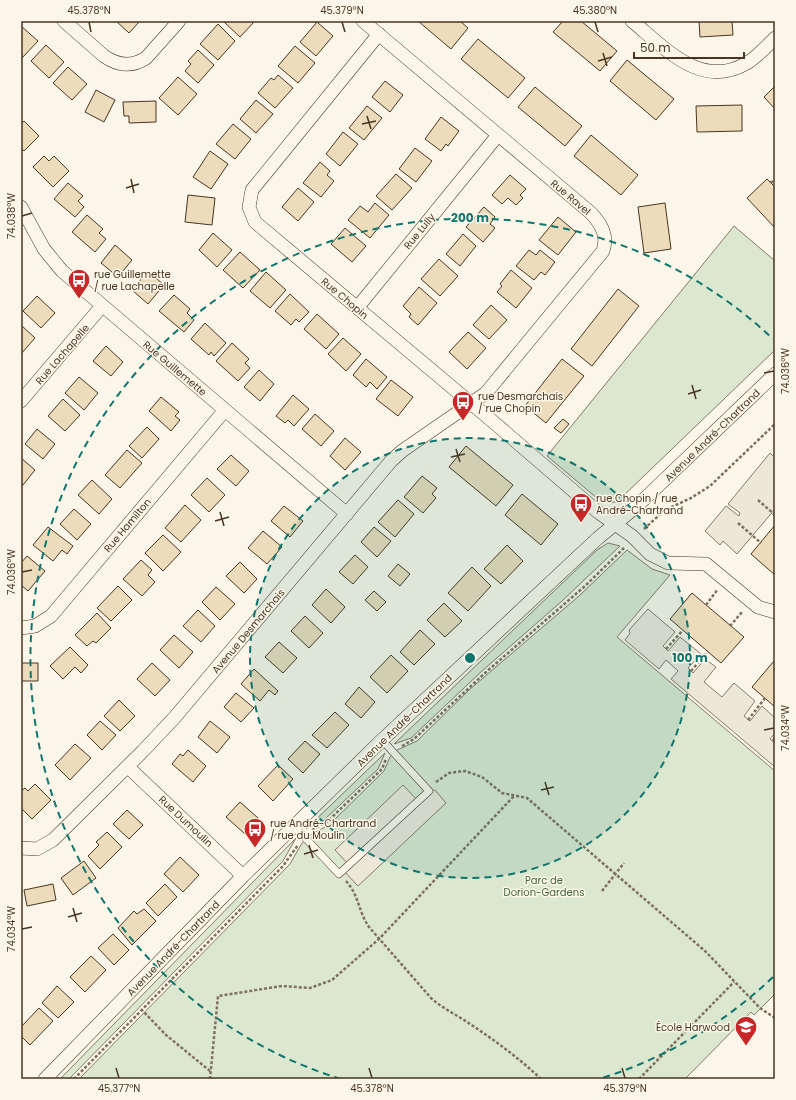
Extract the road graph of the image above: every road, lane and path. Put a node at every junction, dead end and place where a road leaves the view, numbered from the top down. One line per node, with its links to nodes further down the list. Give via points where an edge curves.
1 (64, 21): 2 (street, via 104,56 124,65 146,58)
2 (179, 21)
3 (363, 21): 5 (street, Rue Ravel)
4 (632, 21): 6 (street, via 681,62 700,70 732,69 746,64)
5 (379, 34): 7 (street, Rue Ravel); 12 (street, Rue Chopin, via 255,186 249,201 250,212 259,226)
6 (775, 38)
7 (498, 135): 12 (street, Rue Lully); 15 (street, Rue Ravel, via 591,213 603,229 605,245 597,261 486,393)
8 (770, 182): 9 (path)
9 (775, 182)
10 (21, 207): 11 (street, Rue Guillemette, via 50,258)
11 (102, 306): 14 (street, Rue Lachapelle); 16 (street, Rue Guillemette)
12 (357, 308): 15 (street, Rue Chopin)
13 (775, 374): 22 (street, Avenue André-Chartrand)
14 (21, 401)
15 (470, 404): 19 (street, Avenue Desmarchais, via 397,455); 22 (street, Rue Chopin)
16 (225, 410): 19 (street, Rue Guillemette); 31 (street, Rue Hamilton, via 51,616 35,626)
17 (775, 424): 23 (path, via 706,489 665,510)
18 (758, 500): 20 (path)
19 (347, 514): 43 (street, Avenue Desmarchais, via 175,717)
20 (775, 515)
21 (738, 523): 24 (path)
22 (615, 524): 29 (street, Rue Chopin, via 658,559 674,564 706,564 758,607); 39 (street, Avenue André-Chartrand)
23 (646, 527)
24 (761, 543)
25 (624, 548): 41 (path, Avenue André-Chartrand, via 414,739)
26 (720, 586): 27 (path)
27 (706, 605)
28 (746, 608): 30 (path)
29 (775, 612)
30 (730, 626)
31 (21, 628)
32 (683, 630): 33 (path)
33 (666, 649)
34 (708, 651): 35 (path)
35 (691, 671)
36 (765, 698): 37 (path)
37 (748, 720)
38 (775, 738): 40 (path)
39 (382, 740): 46 (street, Avenue André-Chartrand); 46 (lane, via 430,791 340,874)
40 (772, 741)
41 (397, 747)
42 (389, 754): 47 (path, Avenue André-Chartrand, via 378,774 328,821)
43 (128, 767): 49 (street, Avenue Desmarchais, via 53,840 37,849); 52 (street, Rue Dumoulin)
44 (432, 785): 45 (path, via 449,773 465,771 482,777 502,793)
45 (514, 796): 51 (path, via 527,798); 57 (path)
46 (294, 826): 52 (street, Avenue André-Chartrand)
47 (307, 832)
48 (300, 840): 54 (path, Avenue André-Chartrand, via 283,866)
49 (21, 848)
50 (624, 863): 51 (path)
51 (615, 875): 56 (path); 58 (path, via 705,951)
52 (243, 876): 62 (street, Avenue André-Chartrand)
53 (259, 882): 54 (path)
54 (261, 887): 59 (path, Avenue André-Chartrand)
55 (354, 890): 57 (path, via 363,918)
56 (602, 891)
57 (379, 938): 61 (path, via 332,980 310,988 282,986 218,996); 65 (path, via 442,1008 504,1049)
58 (734, 982): 60 (path, via 760,1008); 66 (path)
59 (141, 1009): 61 (path, via 166,1035); 63 (path, Avenue André-Chartrand)
60 (775, 1018)
61 (211, 1071): 64 (path)
62 (45, 1079)
63 (74, 1079)
64 (210, 1079)
65 (541, 1079)
66 (639, 1079)

